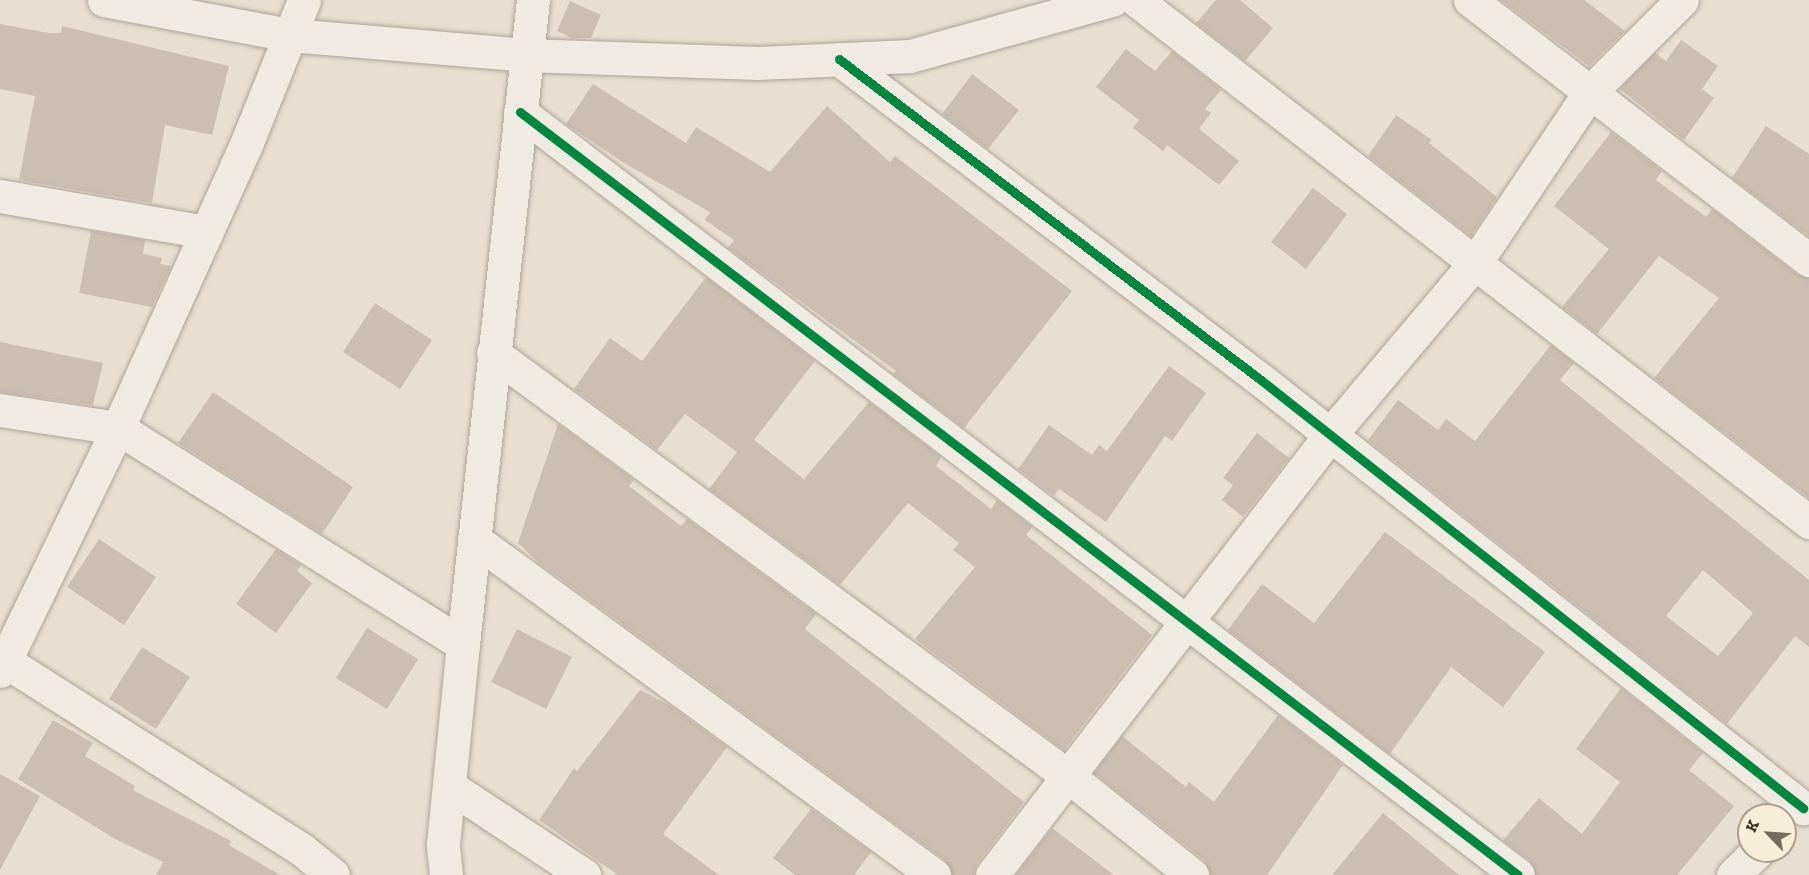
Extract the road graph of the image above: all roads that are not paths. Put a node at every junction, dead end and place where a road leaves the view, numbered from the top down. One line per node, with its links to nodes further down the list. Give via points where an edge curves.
1 (104, 0): 8 (street)
2 (304, 0): 8 (street)
3 (533, 0): 9 (street)
4 (1112, 0): 10 (street, via 909,56)
5 (1136, 0): 16 (street)
6 (1470, 0): 11 (street)
7 (1682, 0): 11 (street)
8 (290, 35): 9 (street); 14 (street)
9 (526, 55): 10 (street, via 758,63); 12 (street)
10 (838, 59): 20 (street)
11 (1590, 92): 15 (street); 16 (street)
12 (520, 112): 17 (street); 23 (street)
13 (0, 196): 14 (street)
14 (207, 232): 19 (street)
15 (1809, 260)
16 (1475, 263): 20 (street); 21 (street)
17 (493, 352): 22 (street); 26 (street)
18 (0, 410): 19 (street)
19 (118, 428): 24 (street); 25 (street)
20 (1330, 435): 23 (street); 28 (street)
21 (1809, 522)
22 (474, 539): 24 (street); 33 (street)
23 (1188, 620): 26 (street); 36 (street)
24 (463, 644): 27 (street)
25 (2, 663): 30 (street, via 301,849)
26 (1068, 776): 34 (street); 35 (street)
27 (449, 786): 31 (street, via 443,843); 32 (street)
28 (1799, 811)
29 (1746, 863): 37 (street)
30 (333, 875)
31 (446, 875)
32 (584, 875)
33 (934, 875)
34 (992, 875)
35 (1192, 875)
36 (1518, 875)
37 (1733, 875)

